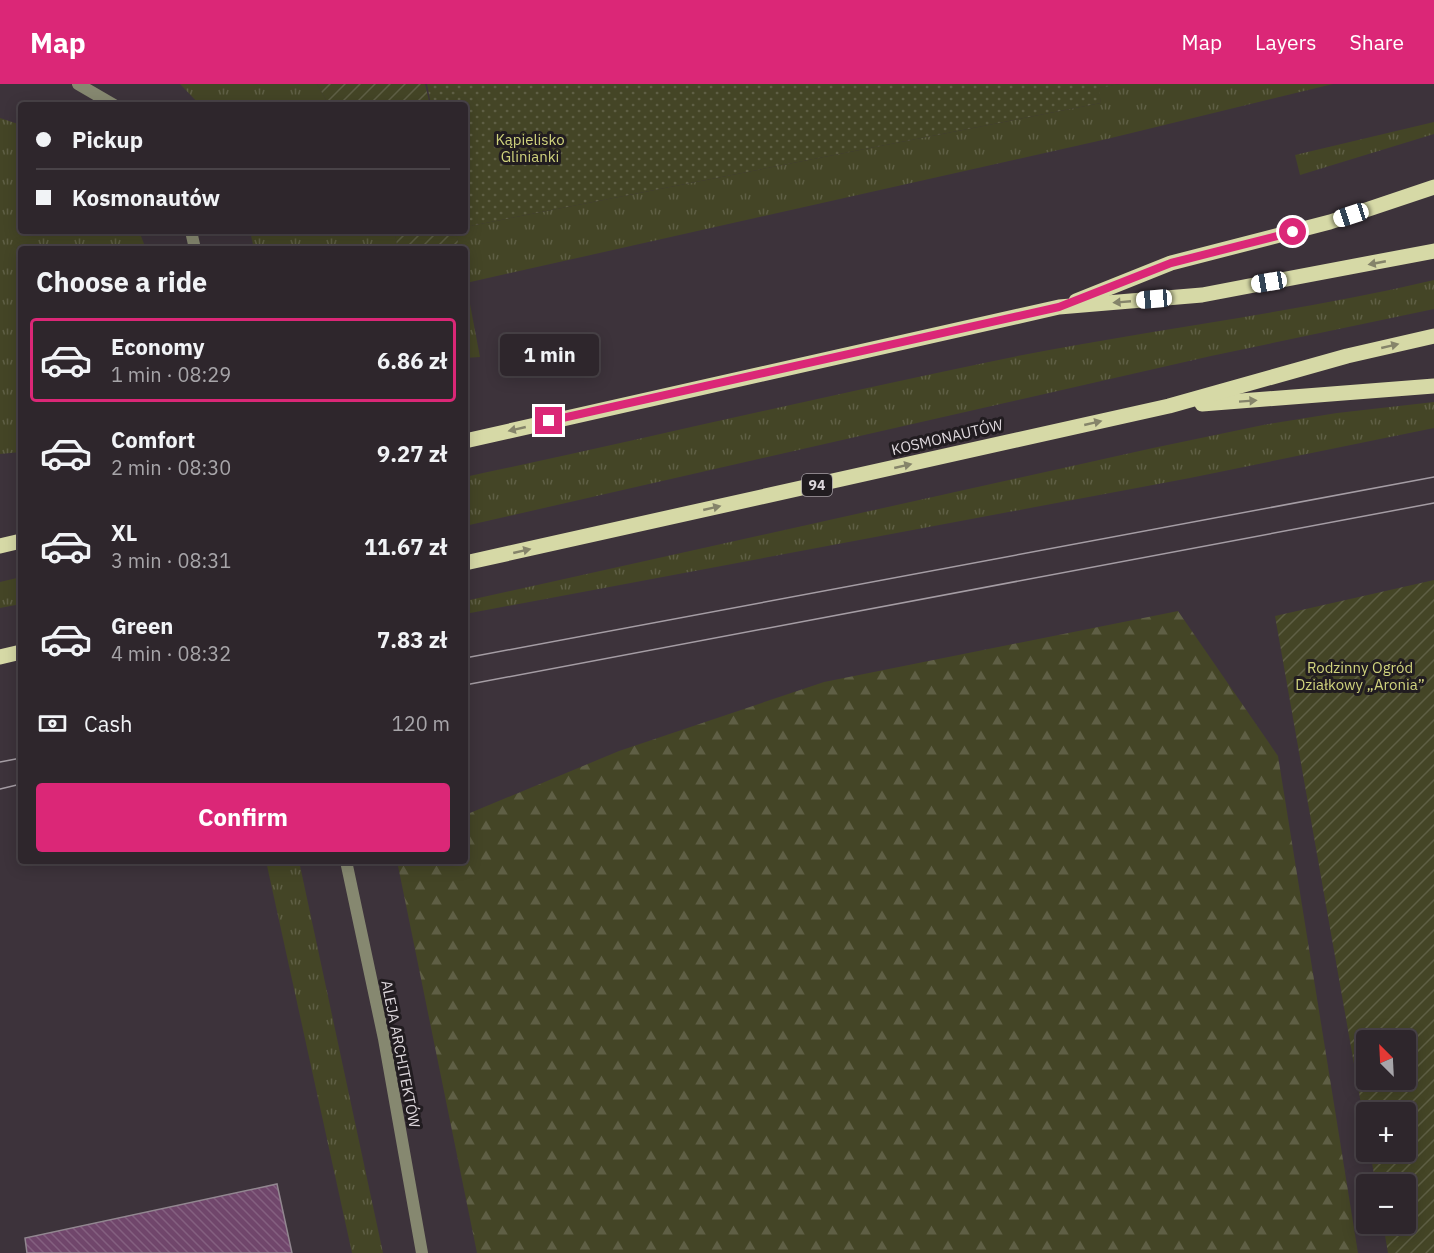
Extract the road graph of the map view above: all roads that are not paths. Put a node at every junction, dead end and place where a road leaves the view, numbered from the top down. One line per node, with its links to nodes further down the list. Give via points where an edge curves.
1 (78, 84): 2 (street)
2 (109, 102)
3 (1434, 187): 5 (main road, via 1319,225 1171,263)
4 (1434, 251): 5 (main road, one-way to 5, via 1202,295)
5 (1059, 307): 9 (main road, one-way to 9)
6 (1434, 336): 8 (main road, KOSMONAUTÓW / 94, one-way to 6)
7 (1434, 386): 8 (main road, one-way to 7)
8 (1169, 406): 12 (main road, KOSMONAUTÓW / 94, one-way to 8)
9 (468, 440)
10 (18, 542): 11 (main road)
11 (0, 546)
12 (468, 562)
13 (18, 653): 14 (main road)
14 (0, 657)
15 (347, 864): 16 (street, ALEJA ARCHITEKTÓW, via 384,1039)
16 (422, 1253)

